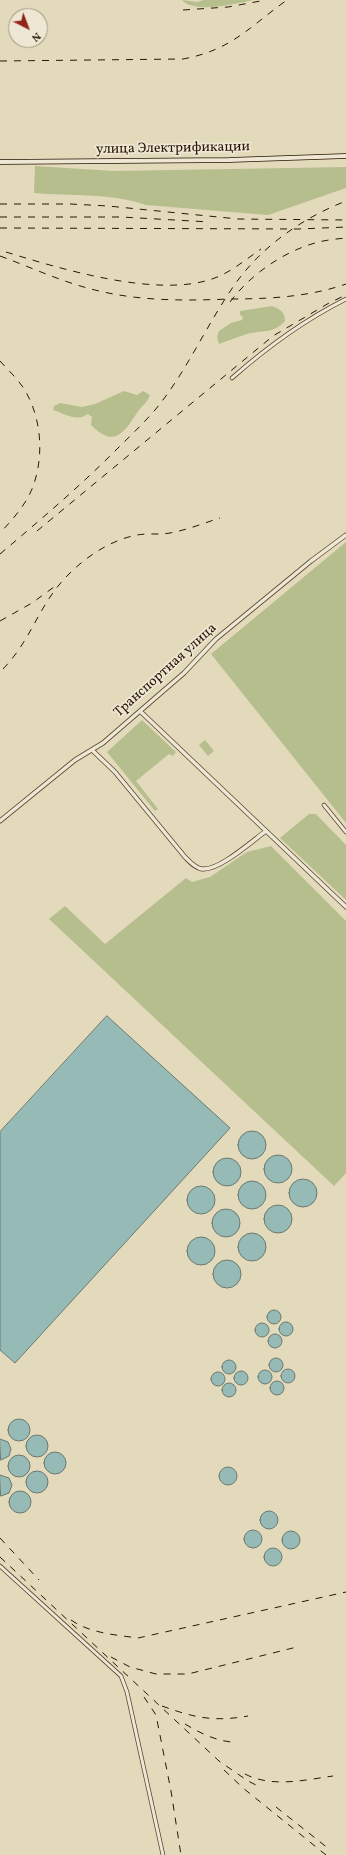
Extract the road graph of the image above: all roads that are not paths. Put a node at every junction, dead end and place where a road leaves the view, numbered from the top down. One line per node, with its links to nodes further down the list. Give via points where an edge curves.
1 (346, 156): 2 (main road, улица Электрификации)
2 (0, 162)
3 (346, 298): 4 (street, via 304,323)
4 (232, 378)
5 (346, 535): 6 (street, Транспортная улица, via 216,639 184,673)
6 (140, 711): 7 (street, Транспортная улица); 10 (street)
7 (92, 750): 9 (street, Транспортная улица, via 75,760); 10 (street, via 115,772 185,857 198,868 216,866)
8 (324, 805): 11 (street)
9 (0, 821)
10 (266, 831): 12 (street)
11 (346, 832)
12 (346, 907)
13 (0, 1566): 14 (street, via 121,1676 127,1692)
14 (163, 1855)

